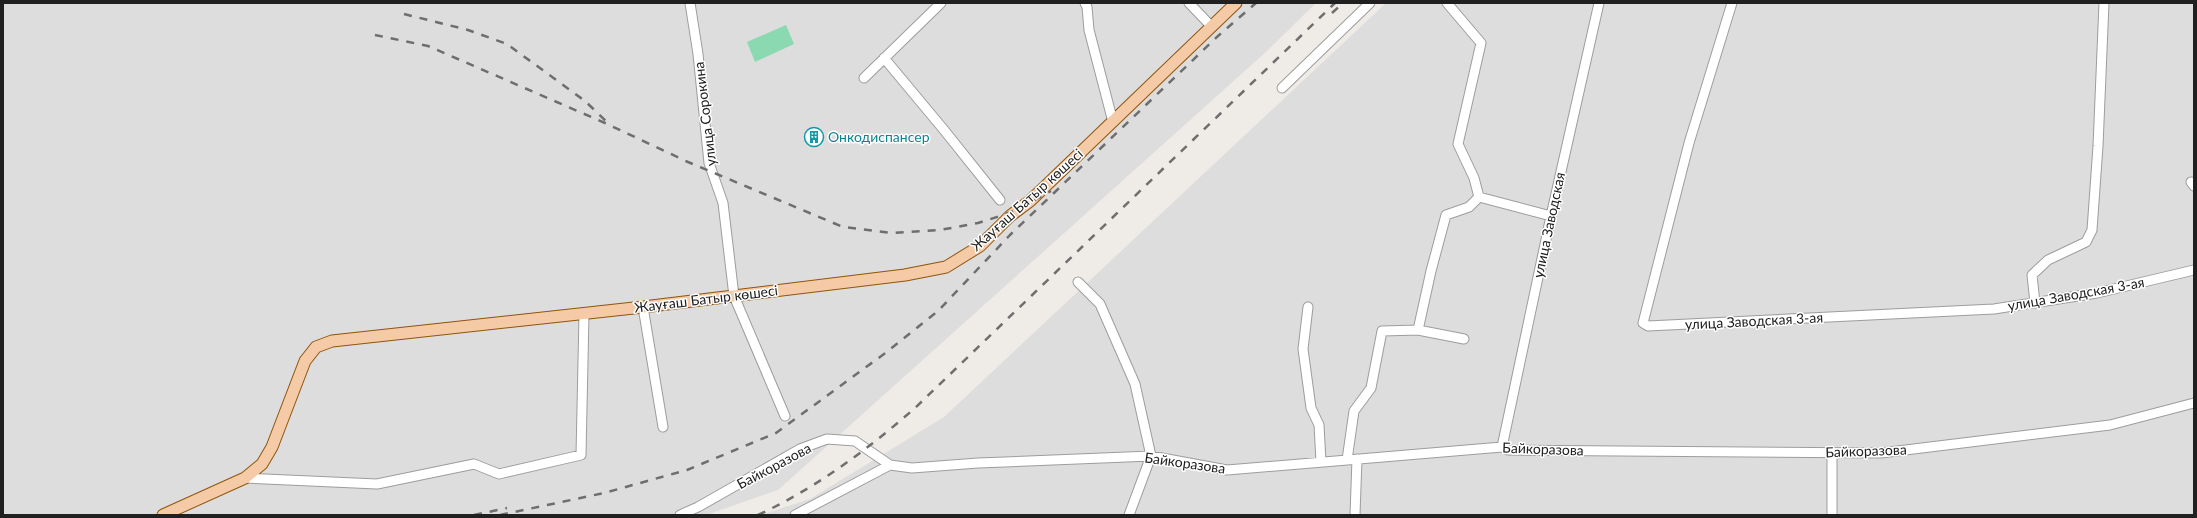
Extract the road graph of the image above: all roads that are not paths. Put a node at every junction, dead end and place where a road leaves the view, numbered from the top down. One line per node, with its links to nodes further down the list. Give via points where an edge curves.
1 (690, 3): 21 (street, улица Сорокина, via 709,163 723,203)
2 (941, 3): 12 (street)
3 (1189, 3): 11 (street)
4 (1236, 3): 11 (main road, Жауғаш Батыр көшесі)
5 (1370, 3): 14 (street)
6 (1447, 3): 16 (street, via 1480,43 1458,144 1474,178)
7 (1599, 3): 18 (street, улица Заводская)
8 (1732, 3): 22 (street, улица Заводская 3-ая, via 1689,143 1643,324 1648,326 1994,309)
9 (2104, 3): 22 (street, via 2092,230 2086,242 2048,260 2032,275)
10 (1087, 4): 15 (street, via 1089,30)
11 (1212, 26): 15 (main road, Жауғаш Батыр көшесі)
12 (884, 58): 13 (street); 17 (street)
13 (864, 78)
14 (1282, 88)
15 (1113, 122): 21 (main road, Жауғаш Батыр көшесі, via 980,246 946,267 905,276)
16 (1479, 197): 18 (street); 26 (street, via 1469,207 1446,215)
17 (1000, 200)
18 (1551, 216): 31 (street, улица Заводская)
19 (2194, 270): 22 (street, улица Заводская 3-ая, via 2097,294)
20 (1078, 282): 33 (street, via 1100,304 1135,384)
21 (734, 296): 23 (main road, Жауғаш Батыр көшесі); 29 (street, улица Сорокина)
22 (2035, 303)
23 (643, 307): 25 (main road, Жауғаш Батыр көшесі); 30 (street)
24 (1308, 307): 36 (street, via 1303,349 1311,408 1320,425)
25 (584, 314): 38 (main road, Жауғаш Батыр көшесі, via 332,341 316,347 305,361 272,447 262,464); 38 (street, via 581,455 499,474 474,464 376,484)
26 (1418, 330): 27 (street); 35 (street, via 1382,331 1371,388 1354,411)
27 (1464, 339)
28 (2194, 403): 32 (street, Байкоразова, via 2110,425 1881,453)
29 (785, 416)
30 (663, 427)
31 (1502, 448): 32 (street, Байкоразова); 34 (street, Байкоразова)
32 (1832, 452): 44 (street)
33 (1151, 456): 36 (street, Байкоразова, via 1227,470); 37 (street, Байкоразова, via 919,468); 42 (street)
34 (1356, 459): 35 (street, Байкоразова); 43 (street)
35 (1347, 460): 36 (street, Байкоразова)
36 (1321, 462)
37 (890, 465): 40 (street, Байкоразова, via 855,441 828,439 800,449); 41 (street)
38 (245, 478): 39 (main road, Жауғаш Батыр көшесі)
39 (163, 515)
40 (680, 515)
41 (795, 515)
42 (1129, 515)
43 (1355, 515)
44 (1832, 515)

